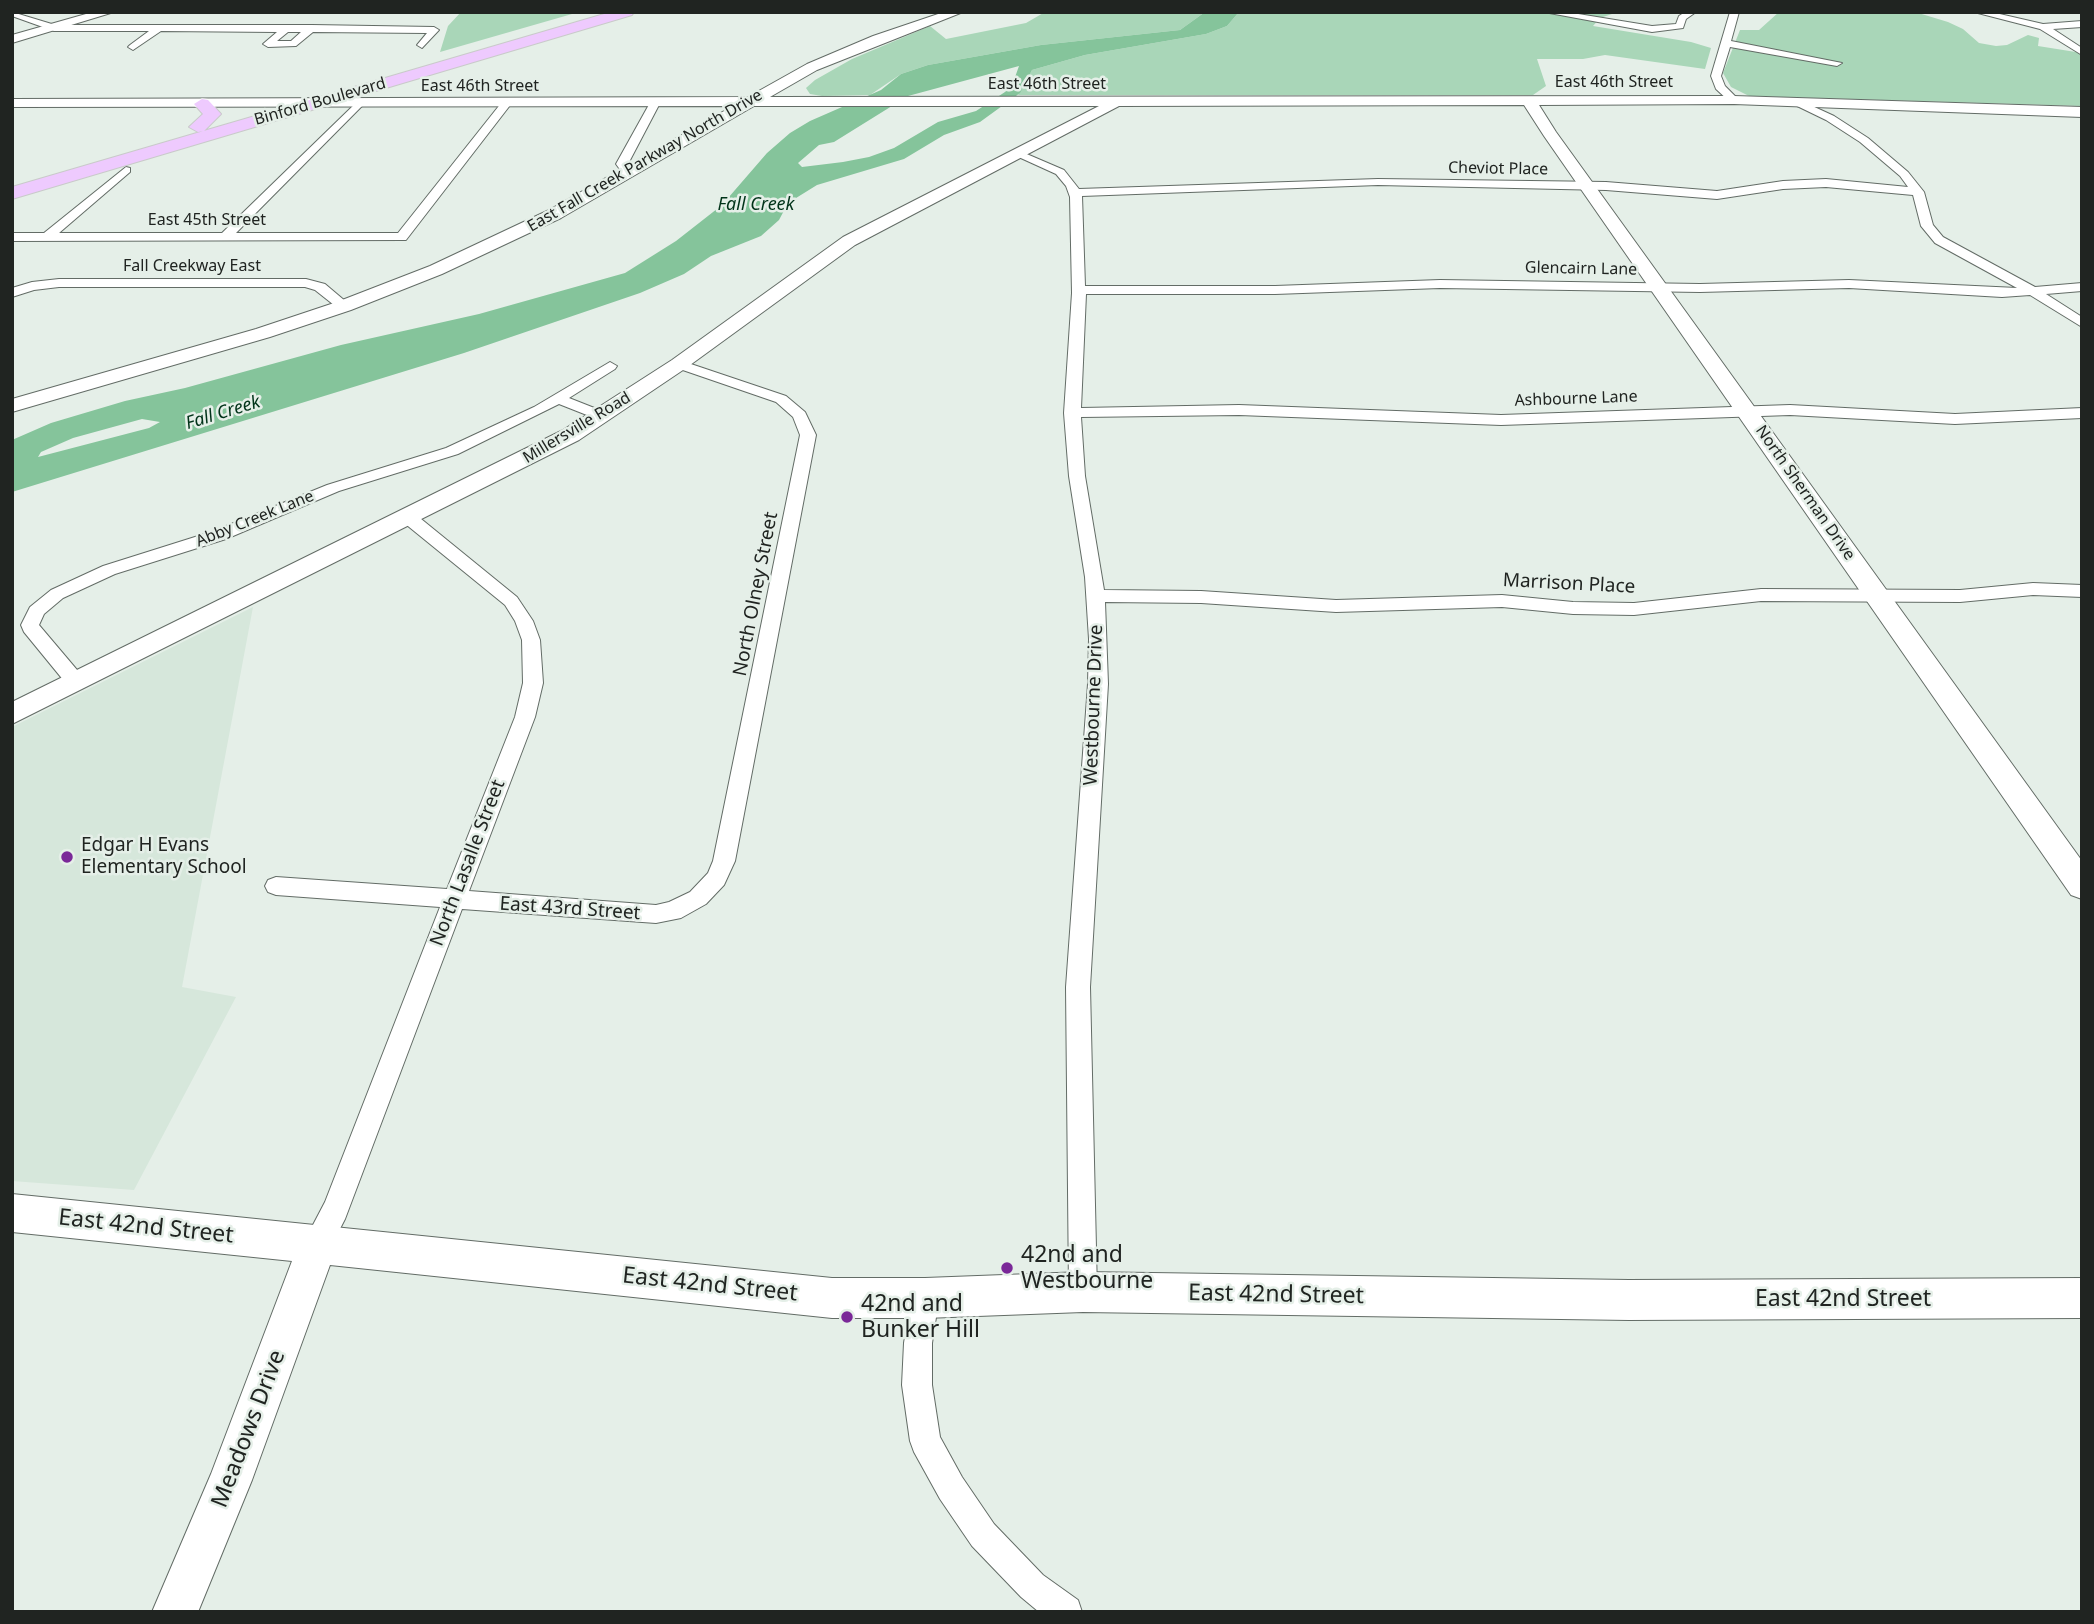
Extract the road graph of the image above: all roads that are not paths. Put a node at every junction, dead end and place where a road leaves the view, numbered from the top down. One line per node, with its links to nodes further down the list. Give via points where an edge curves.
1 (108, 12): 12 (main road)
2 (593, 12): 34 (main road, Binford Boulevard)
3 (627, 12): 23 (main road, Binford Boulevard)
4 (957, 12): 22 (main road, East Fall Creek Parkway North Drive, via 878,38)
5 (1548, 12): 6 (street, via 1643,29 1680,26)
6 (1692, 12)
7 (1735, 12): 17 (street)
8 (1978, 12): 11 (street)
9 (12, 13): 12 (street)
10 (2082, 24): 11 (street)
11 (2043, 27): 20 (street)
12 (54, 28): 13 (street); 16 (main road)
13 (160, 28): 14 (street); 19 (street)
14 (287, 28): 15 (street); 15 (street, via 268,44 293,44)
15 (312, 28): 18 (street, via 434,30)
16 (12, 39)
17 (1726, 43): 21 (street); 25 (street, via 1716,76)
18 (422, 45)
19 (133, 47)
20 (2082, 52)
21 (1837, 63)
22 (785, 81): 31 (main road, East Fall Creek Parkway North Drive); 32 (main road, via 796,93)
23 (384, 83): 35 (main road, Binford Boulevard); 37 (main road, via 371,95)
24 (1529, 100): 25 (main road, East 46th Street); 27 (main road, East 46th Street); 45 (main road, North Sherman Drive)
25 (1734, 100): 28 (main road, East 46th Street)
26 (1039, 102): 27 (main road, East 46th Street); 32 (main road, East 46th Street)
27 (1118, 102): 41 (main road, Millersville Road)
28 (1797, 102): 39 (main road, East 46th Street); 46 (street, via 1872,145)
29 (12, 103): 33 (main road, East 46th Street)
30 (655, 103): 31 (main road, East 46th Street); 38 (main road, East 46th Street); 43 (street, via 622,164)
31 (746, 103): 32 (main road, East 46th Street); 43 (main road, East Fall Creek Parkway North Drive)
32 (822, 103)
33 (202, 104): 34 (main road, East 46th Street); 40 (main road, via 213,114)
34 (277, 104): 35 (main road, East 46th Street); 40 (main road, Binford Boulevard)
35 (314, 104): 36 (main road, East 46th Street); 47 (main road, Binford Boulevard)
36 (358, 104): 37 (main road, East 46th Street); 51 (street)
37 (383, 104): 38 (main road, East 46th Street)
38 (506, 104): 51 (street, East 45th Street, via 402,237)
39 (2082, 112)
40 (198, 127): 44 (main road, Binford Boulevard)
41 (1018, 153): 48 (street, via 1060,172); 61 (main road, Millersville Road, via 849,241)
42 (126, 170): 50 (street)
43 (628, 173): 59 (main road, East Fall Creek Parkway North Drive, via 499,242)
44 (12, 181)
45 (1588, 186): 46 (street, Cheviot Place, via 1717,195 1826,183); 48 (street, Cheviot Place, via 1378,182); 55 (main road, North Sherman Drive)
46 (1918, 192): 57 (street, via 1934,236)
47 (12, 193)
48 (1075, 193): 56 (street, Westbourne Drive)
49 (12, 237): 50 (street, East 45th Street)
50 (46, 237): 51 (street, East 45th Street)
51 (224, 238)
52 (12, 276): 53 (street)
53 (32, 286): 58 (street, Fall Creekway East); 59 (street, Fall Creekway East, via 306,283 320,287)
54 (2082, 287): 57 (street, Glencairn Lane)
55 (1659, 288): 56 (street, Glencairn Lane, via 1440,284); 57 (street, Glencairn Lane, via 1849,284 1991,293); 67 (main road, North Sherman Drive)
56 (1079, 290): 65 (street, Westbourne Drive)
57 (2033, 291): 60 (street)
58 (12, 293)
59 (344, 306): 64 (main road, East Fall Creek Parkway North Drive)
60 (2082, 323)
61 (679, 364): 68 (main road, Millersville Road); 78 (street, North Olney Street, via 781,399 800,415 808,435 724,861 716,879)
62 (610, 366): 63 (street, Abby Creek Lane)
63 (559, 399): 68 (street); 73 (street, Abby Creek Lane, via 452,451 340,486 227,533 109,570 57,594 36,611 30,625)
64 (12, 406)
65 (1072, 413): 67 (street, Ashbourne Lane, via 1239,410 1501,420); 71 (street, Westbourne Drive)
66 (2082, 413): 67 (street, Ashbourne Lane, via 1988,419 1816,411)
67 (1748, 414): 72 (main road, North Sherman Drive)
68 (603, 416): 69 (main road, Millersville Road)
69 (409, 518): 73 (main road, Millersville Road); 77 (street, North Lasalle Street, via 505,594 524,621 533,650 529,706)
70 (2082, 591): 72 (street, Marrison Place)
71 (1096, 596): 72 (street, Marrison Place, via 1336,606 1502,601 1634,609 1761,595); 81 (street, Westbourne Drive, via 1098,684 1078,987)
72 (1878, 596): 75 (main road, North Sherman Drive)
73 (76, 682): 74 (main road, Millersville Road)
74 (12, 714)
75 (2082, 886)
76 (276, 887): 77 (street, East 43rd Street)
77 (454, 900): 78 (street, East 43rd Street, via 646,914 673,911); 80 (street, North Lasalle Street, via 335,1210)
78 (693, 901)
79 (12, 1213): 80 (main road, East 42nd Street)
80 (317, 1244): 82 (main road, East 42nd Street, via 832,1298); 84 (main road, Meadows Drive, via 230,1480)
81 (1083, 1292): 82 (main road, East 42nd Street); 83 (main road, East 42nd Street, via 1629,1300)
82 (925, 1298): 85 (street, via 917,1385 925,1441 983,1535 1032,1586)
83 (2082, 1298)
84 (175, 1612)
85 (1066, 1612)

